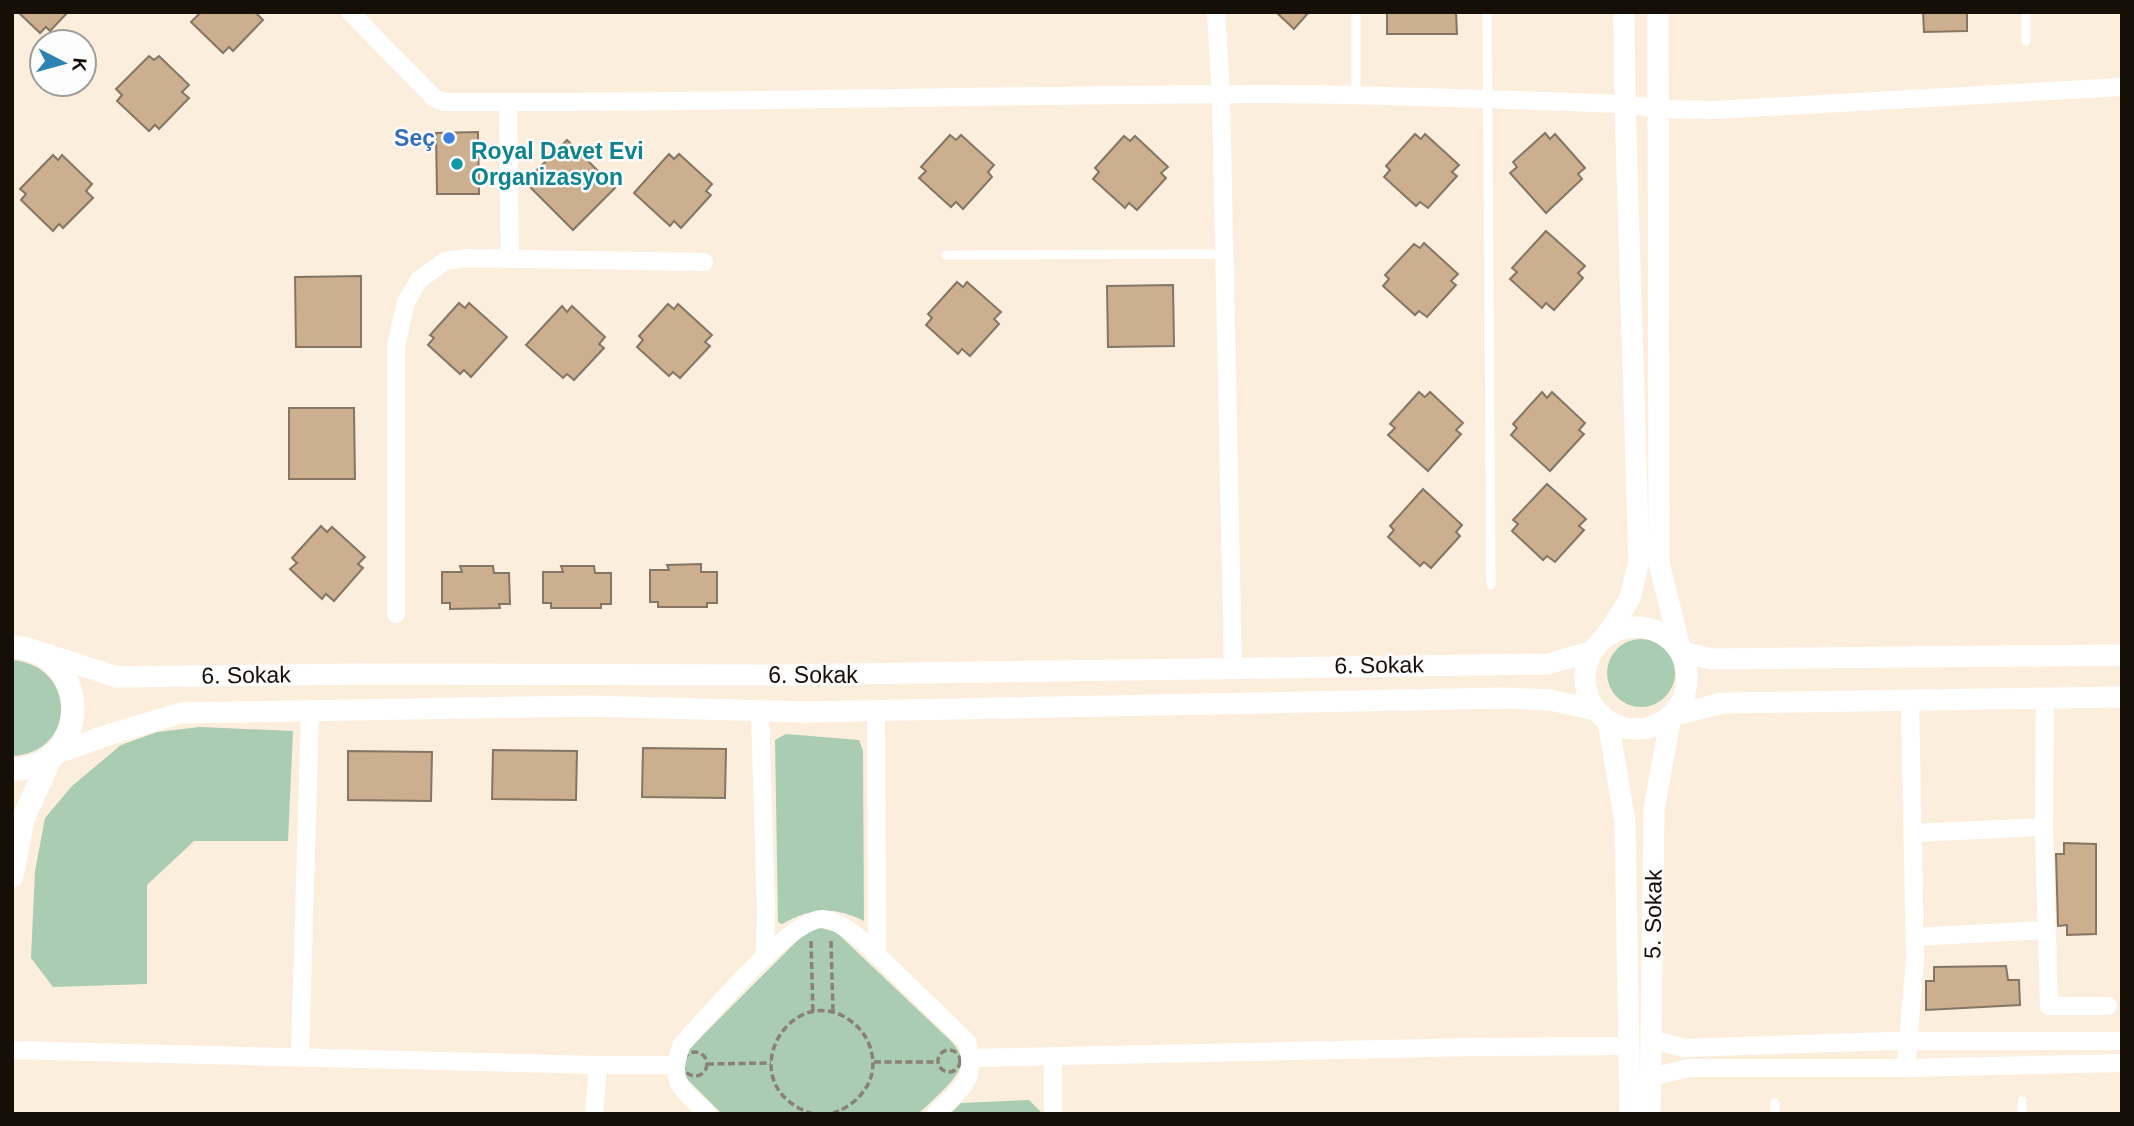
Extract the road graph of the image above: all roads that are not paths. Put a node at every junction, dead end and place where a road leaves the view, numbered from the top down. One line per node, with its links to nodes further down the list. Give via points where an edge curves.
1 (350, 12): 13 (street, via 434,98)
2 (1216, 12): 10 (street)
3 (1356, 12): 11 (lane)
4 (1487, 12): 12 (lane)
5 (1625, 12): 14 (street)
6 (1658, 12): 15 (street)
7 (2026, 12): 8 (lane)
8 (2026, 41)
9 (2122, 87): 15 (street, via 1714,110)
10 (1221, 94): 11 (street); 13 (street); 16 (street)
11 (1356, 97): 12 (street)
12 (1486, 100): 14 (street); 20 (lane)
13 (508, 102): 18 (street)
14 (1625, 104): 15 (street); 22 (street, via 1639,561 1630,598)
15 (1659, 109): 24 (street, via 1658,563)
16 (1224, 254): 17 (lane); 26 (street)
17 (946, 255)
18 (510, 259): 19 (street); 21 (street, via 444,261 419,280 406,302 396,346)
19 (704, 262)
20 (1492, 585)
21 (396, 614)
22 (1600, 644): 24 (street, via 1621,629 1638,626 1670,639); 26 (street, 6. Sokak, via 1548,664); 33 (street, via 1587,663 1585,679 1588,695)
23 (18, 648): 26 (street, 6. Sokak, via 117,677); 35 (main road, via 50,659 71,689 72,725)
24 (1681, 652): 25 (street, via 1712,659); 34 (street, via 1687,685)
25 (2122, 655)
26 (1233, 668)
27 (2045, 697): 28 (street); 29 (street); 37 (street)
28 (2122, 697)
29 (1910, 699): 34 (street, via 1722,703); 38 (street)
30 (310, 711): 31 (street, 6. Sokak, via 588,706); 35 (street, 6. Sokak, via 181,713); 51 (street)
31 (760, 711): 32 (street, 6. Sokak); 43 (street)
32 (876, 711): 33 (street, 6. Sokak, via 1503,698 1550,700); 42 (street)
33 (1602, 715): 34 (street, via 1624,727 1640,729); 48 (street, 5. Sokak, via 1625,822)
34 (1671, 716): 45 (street, 5. Sokak, via 1654,810)
35 (52, 755): 36 (main road, via 35,765); 39 (main road, via 23,819)
36 (12, 769)
37 (2044, 827): 38 (street); 40 (street)
38 (1913, 833): 41 (street)
39 (12, 876)
40 (2045, 930): 41 (street); 44 (street, via 2049,1006)
41 (1915, 937): 46 (street)
42 (877, 953): 43 (street, via 822,919 792,933); 52 (street, via 967,1042)
43 (765, 957): 55 (street, via 682,1044)
44 (2108, 1006)
45 (1651, 1039): 46 (street, via 1684,1048); 57 (street, 5. Sokak)
46 (1909, 1041): 47 (street); 56 (street)
47 (2122, 1041)
48 (1629, 1046): 50 (street); 63 (street, 5. Sokak)
49 (12, 1050): 51 (street)
50 (1053, 1056): 52 (street); 62 (street)
51 (300, 1058): 54 (street)
52 (971, 1058): 61 (street, via 969,1080)
53 (2122, 1063): 56 (street)
54 (598, 1065): 55 (street); 59 (street)
55 (674, 1065): 60 (street, via 676,1081)
56 (1906, 1068): 57 (street, via 1689,1068)
57 (1651, 1077): 64 (street, 5. Sokak)
58 (2022, 1101): 65 (lane)
59 (594, 1114)
60 (708, 1114)
61 (935, 1114)
62 (1053, 1114)
63 (1630, 1114)
64 (1650, 1114)
65 (2022, 1114)

